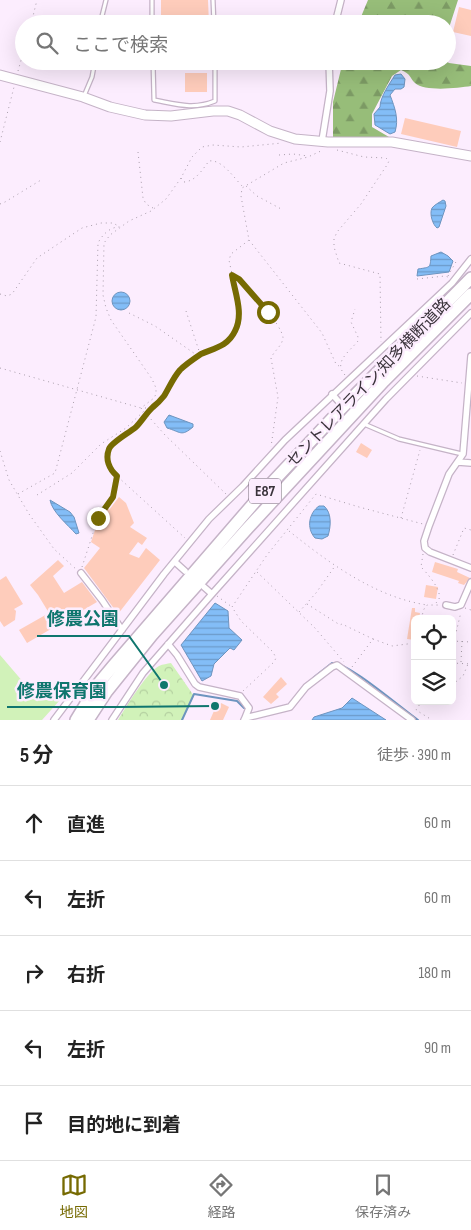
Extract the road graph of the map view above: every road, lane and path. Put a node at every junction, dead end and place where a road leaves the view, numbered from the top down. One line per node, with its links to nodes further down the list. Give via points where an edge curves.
1 (37, 0): 6 (path)
2 (106, 0): 7 (lane)
3 (152, 0): 8 (lane)
4 (213, 0): 9 (lane)
5 (341, 0): 10 (street)
6 (33, 15)
7 (102, 15)
8 (152, 15)
9 (214, 15)
10 (337, 15)
11 (19, 70): 17 (path)
12 (93, 70): 18 (lane)
13 (153, 70): 14 (lane, via 154,100 193,107 215,101)
14 (215, 70)
15 (329, 70): 21 (street)
16 (0, 75): 17 (street)
17 (16, 80): 18 (street); 20 (path)
18 (83, 97): 19 (street, via 145,116 228,111)
19 (295, 139): 21 (street); 26 (path, via 280,144 202,147 192,157)
20 (0, 142)
21 (326, 142): 24 (path, via 326,149); 25 (street, via 392,142); 47 (path, via 336,150 386,158 388,161 334,239 339,263 380,274 380,330)
22 (138, 152): 30 (path, via 143,198)
23 (279, 155): 24 (path)
24 (309, 156): 28 (path, via 284,163)
25 (471, 156)
26 (181, 178): 28 (path, via 184,182 195,178 212,160); 30 (path, via 166,199)
27 (41, 180): 29 (path)
28 (244, 187): 31 (path); 33 (path, via 241,196)
29 (0, 204)
30 (154, 208): 32 (path)
31 (283, 210)
32 (121, 227): 41 (path, via 101,223 82,228 37,258 12,294); 55 (path, via 114,227 98,242 96,317); 58 (path, via 104,244 103,295 111,320 156,388 154,398)
33 (249, 240): 36 (path, via 230,257); 50 (path, via 322,333)
34 (471, 259): 40 (street)
35 (457, 260): 37 (path)
36 (232, 275): 48 (path, via 238,324 226,343); 66 (path, via 256,298 280,326 282,333 281,344 271,358 278,396 271,443)
37 (447, 277): 39 (path); 40 (path)
38 (471, 278): 109 (highway, セントレアライン;知多横断道路 / E87, via 266,489)
39 (417, 279)
40 (452, 283): 47 (street)
41 (0, 294)
42 (471, 294): 111 (highway, セントレアライン;知多横断道路 / E87, via 384,381 246,530 152,635)
43 (355, 309): 50 (path, via 351,322 358,341)
44 (186, 311): 48 (path)
45 (128, 313): 48 (path, via 155,326)
46 (471, 313): 52 (street)
47 (384, 348): 53 (street)
48 (199, 356): 59 (path, via 180,371)
49 (471, 356): 54 (street)
50 (339, 366): 53 (path)
51 (0, 368): 55 (path)
52 (412, 373): 54 (path, via 419,377); 63 (street)
53 (349, 379): 56 (street)
54 (468, 383): 67 (street)
55 (77, 388): 58 (path); 71 (path, via 55,473)
56 (332, 394): 57 (street); 66 (street)
57 (339, 402)
58 (141, 408): 59 (path); 60 (path)
59 (152, 408): 61 (path)
60 (144, 411): 61 (path); 72 (path, via 126,428 101,444 72,474)
61 (148, 415): 70 (path, via 127,436 110,446 108,462); 73 (path)
62 (359, 419): 63 (street)
63 (364, 424): 64 (lane, via 399,439); 89 (street)
64 (422, 444): 67 (lane); 74 (path)
65 (0, 451): 71 (path)
66 (274, 452): 73 (street)
67 (463, 454): 68 (street)
68 (458, 462): 69 (street); 75 (street, via 449,474)
69 (471, 463)
70 (117, 476): 78 (path); 86 (path, via 113,497 98,518)
71 (17, 494): 86 (path, via 54,549)
72 (36, 495)
73 (231, 499): 78 (street)
74 (401, 519): 75 (path); 76 (path, via 316,494)
75 (429, 526): 79 (street, via 424,541)
76 (289, 530): 82 (path); 85 (path)
77 (471, 530): 80 (path, via 464,528)
78 (189, 542): 81 (street)
79 (427, 549): 80 (street); 92 (path, via 421,565 439,594)
80 (450, 560): 83 (street)
81 (175, 562): 84 (street); 98 (street)
82 (335, 566): 90 (path); 91 (path, via 388,594)
83 (471, 568)
84 (185, 571)
85 (256, 572): 95 (path); 96 (path)
86 (80, 573): 98 (street)
87 (471, 582): 94 (street)
88 (204, 587): 89 (street)
89 (212, 594): 95 (path); 104 (street)
90 (307, 604): 96 (path); 100 (path, via 340,625)
91 (427, 605): 92 (path); 97 (path)
92 (434, 605): 93 (path)
93 (446, 605): 94 (street)
94 (460, 605): 99 (path)
95 (232, 607): 112 (path, via 276,658)
96 (298, 612): 100 (path, via 352,668)
97 (422, 615)
98 (122, 630): 115 (street)
99 (456, 630)
100 (373, 639): 105 (path, via 392,646)
101 (456, 641): 102 (path)
102 (462, 641): 103 (path); 107 (path)
103 (471, 642)
104 (168, 644): 112 (street, via 199,687); 120 (street, via 143,673)
105 (411, 644)
106 (456, 662): 107 (path)
107 (462, 662): 108 (path)
108 (470, 664): 110 (path)
109 (113, 666): 116 (highway, via 103,669); 117 (highway, セントレアライン;知多横断道路 / E87)
110 (456, 682)
111 (107, 691): 118 (highway, セントレアライン;知多横断道路 / E87); 119 (highway, via 107,698)
112 (240, 696): 114 (street, via 249,708)
113 (419, 705): 122 (path, via 416,710)
114 (245, 719): 121 (street, via 290,707 306,687 337,665)
115 (54, 720)
116 (69, 720)
117 (76, 720)
118 (88, 720)
119 (94, 720)
120 (112, 720)
121 (412, 720)
122 (432, 720)

